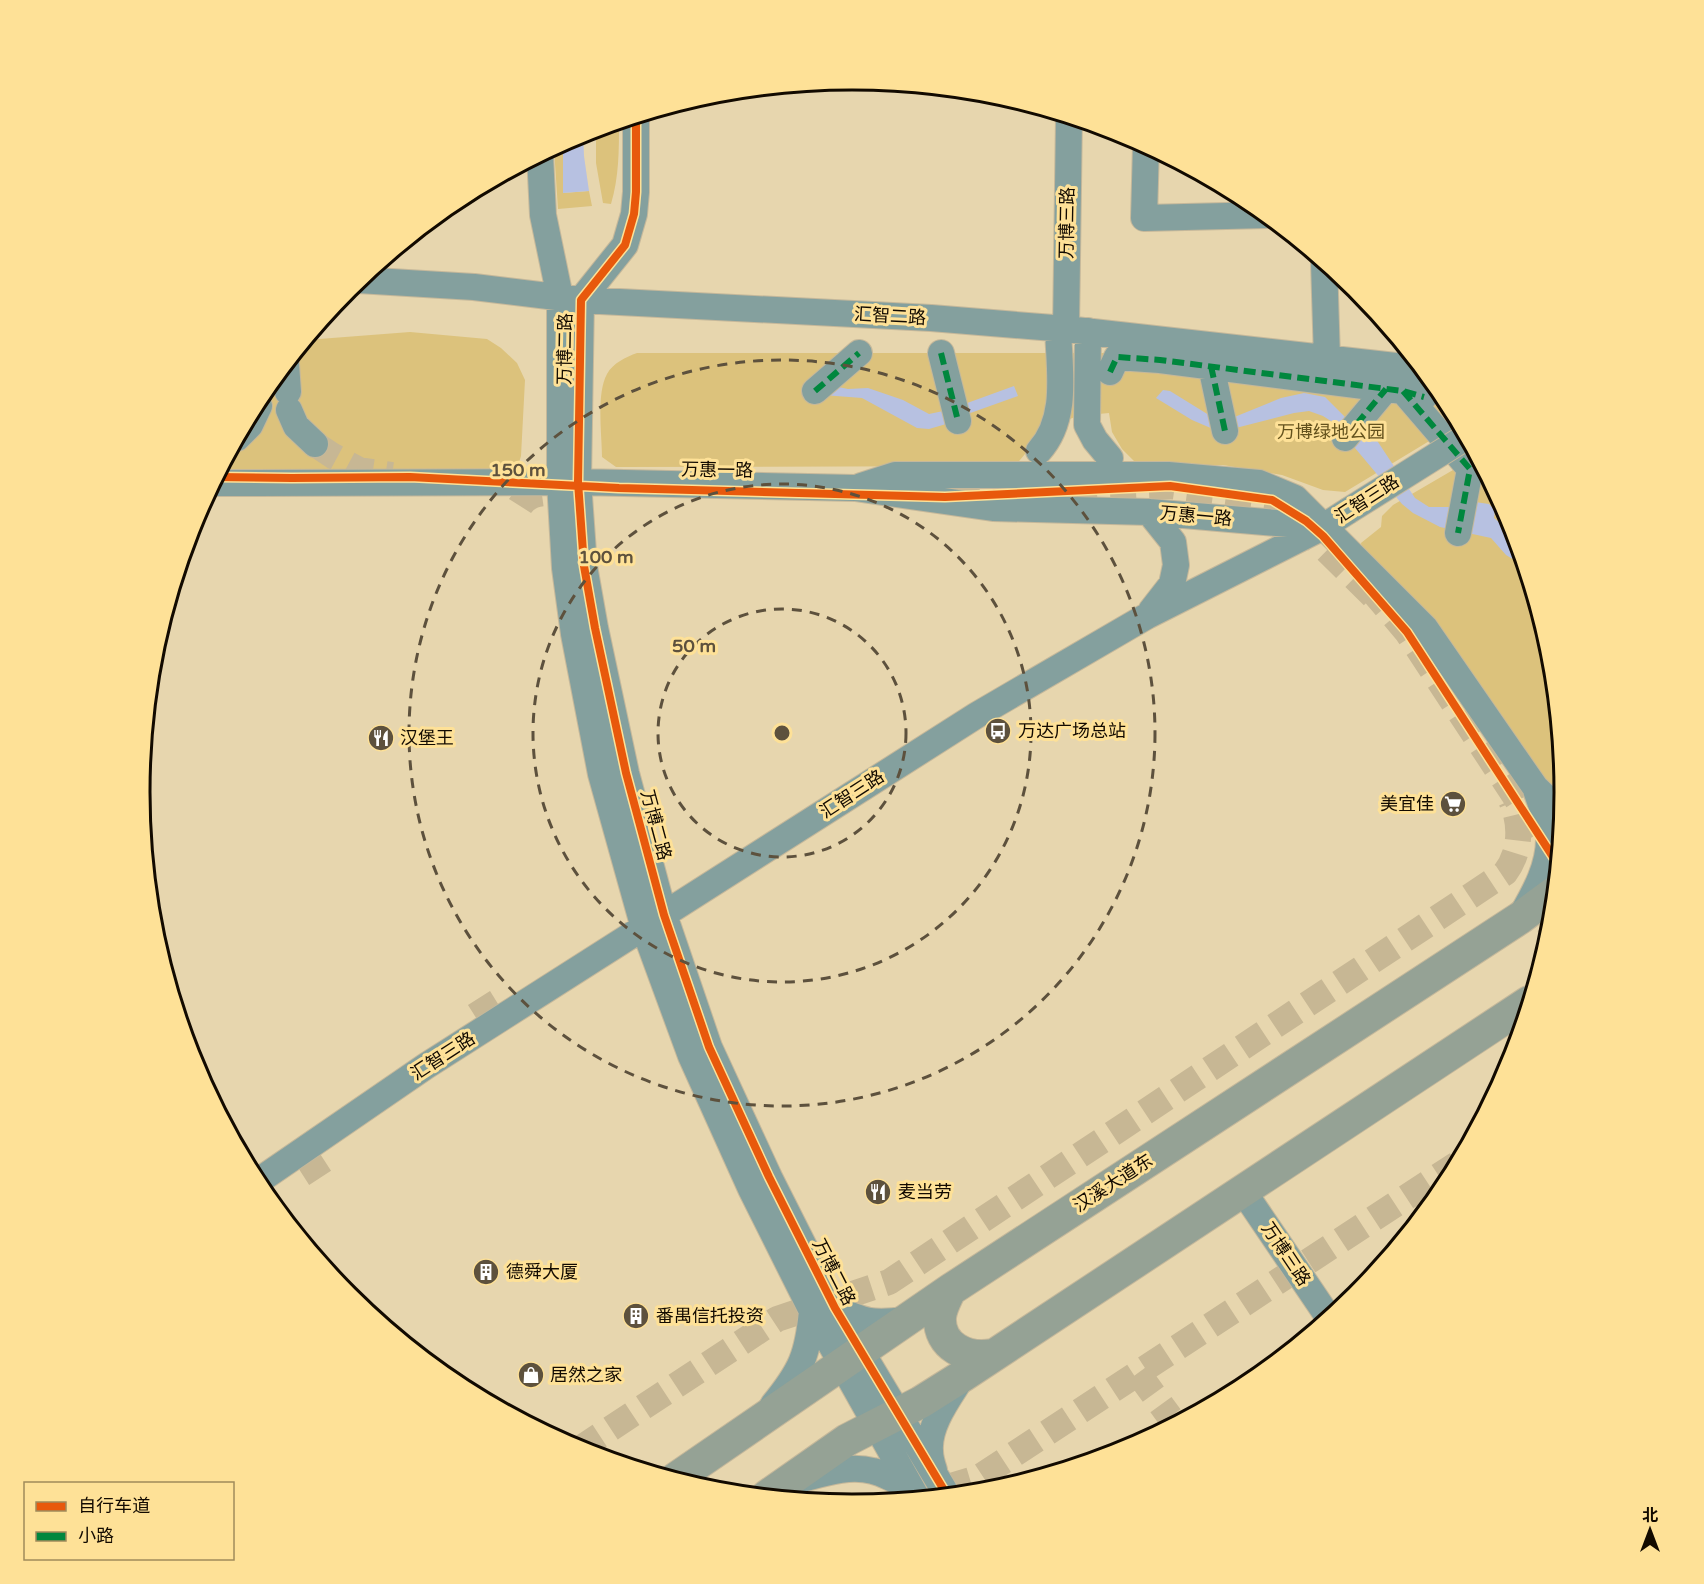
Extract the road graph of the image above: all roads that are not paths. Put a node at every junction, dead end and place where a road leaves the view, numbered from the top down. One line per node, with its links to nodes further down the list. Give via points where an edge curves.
1 (636, 124): 8 (street, 万博二路, via 634,214 625,244)
2 (1069, 124): 9 (street, 万博三路)
3 (1146, 154): 5 (street, via 1144,218)
4 (540, 163): 8 (street, 万博二路, via 543,215)
5 (1252, 215)
6 (1324, 273): 12 (street)
7 (372, 281): 8 (street, 汇智二路)
8 (570, 298): 9 (street, 汇智二路); 26 (street, 万博二路)
9 (1071, 329): 12 (street, 汇智二路); 24 (street, via 1056,425); 25 (street, via 1088,426)
10 (860, 353): 17 (street)
11 (941, 353): 19 (street)
12 (1327, 358): 14 (street, 汇智二路)
13 (1211, 366): 15 (street, via 1116,357); 18 (street); 20 (street)
14 (1411, 368)
15 (1110, 372)
16 (287, 376): 23 (street, via 288,401 296,426)
17 (815, 391)
18 (1404, 392): 21 (street); 32 (street, via 1470,469)
19 (958, 420)
20 (1224, 424)
21 (1351, 431)
22 (1459, 440): 31 (street, 汇智三路, bridge)
23 (315, 444)
24 (1040, 451)
25 (1110, 458)
26 (569, 482): 27 (street, 万惠一路); 28 (street, 万惠一路); 38 (street, 万博二路)
27 (222, 483)
28 (855, 488): 29 (street, via 1004,496 1176,496); 30 (street, 万惠一路, via 993,508); 31 (street, 万惠一路, via 895,474 1213,478 1259,483 1295,498)
29 (1255, 503)
30 (1149, 512): 31 (street, 万惠一路); 33 (street, via 1173,542 1176,565 1172,584)
31 (1323, 527): 33 (street, 汇智三路); 34 (street, 万惠一路, via 1425,628)
32 (1458, 533)
33 (1147, 616): 38 (street, 汇智三路, via 977,715)
34 (1535, 787): 35 (street); 37 (street, via 1549,838 1543,871)
35 (1553, 805)
36 (1546, 899): 37 (main road, 汉溪大道东)
37 (1520, 918): 42 (main road, 汉溪大道东)
38 (654, 921): 40 (street, 汇智三路, via 426,1066); 43 (street, 万博二路, via 770,1177)
39 (1520, 1008): 41 (main road)
40 (265, 1177)
41 (1243, 1191): 44 (street, 万博三路); 46 (main road)
42 (950, 1290): 45 (main road, 汉溪大道东); 46 (main road, via 940,1317 947,1341 970,1356)
43 (824, 1309): 45 (street, via 877,1323); 47 (street, 万博二路); 49 (street, via 800,1369)
44 (1324, 1311)
45 (905, 1320): 47 (main road, 汉溪大道东)
46 (993, 1355): 48 (main road)
47 (851, 1358): 49 (main road, 汉溪大道东); 50 (street, 万博二路)
48 (963, 1375): 50 (main road); 52 (street, via 943,1406 929,1450)
49 (763, 1418): 51 (main road, 汉溪大道东)
50 (887, 1420): 52 (street, 万博二路); 53 (main road, via 847,1440); 56 (street, 万博二路)
51 (683, 1473)
52 (941, 1486)
53 (776, 1490)
54 (777, 1490): 55 (street, via 852,1469 873,1471)
55 (910, 1491)
56 (913, 1491)

